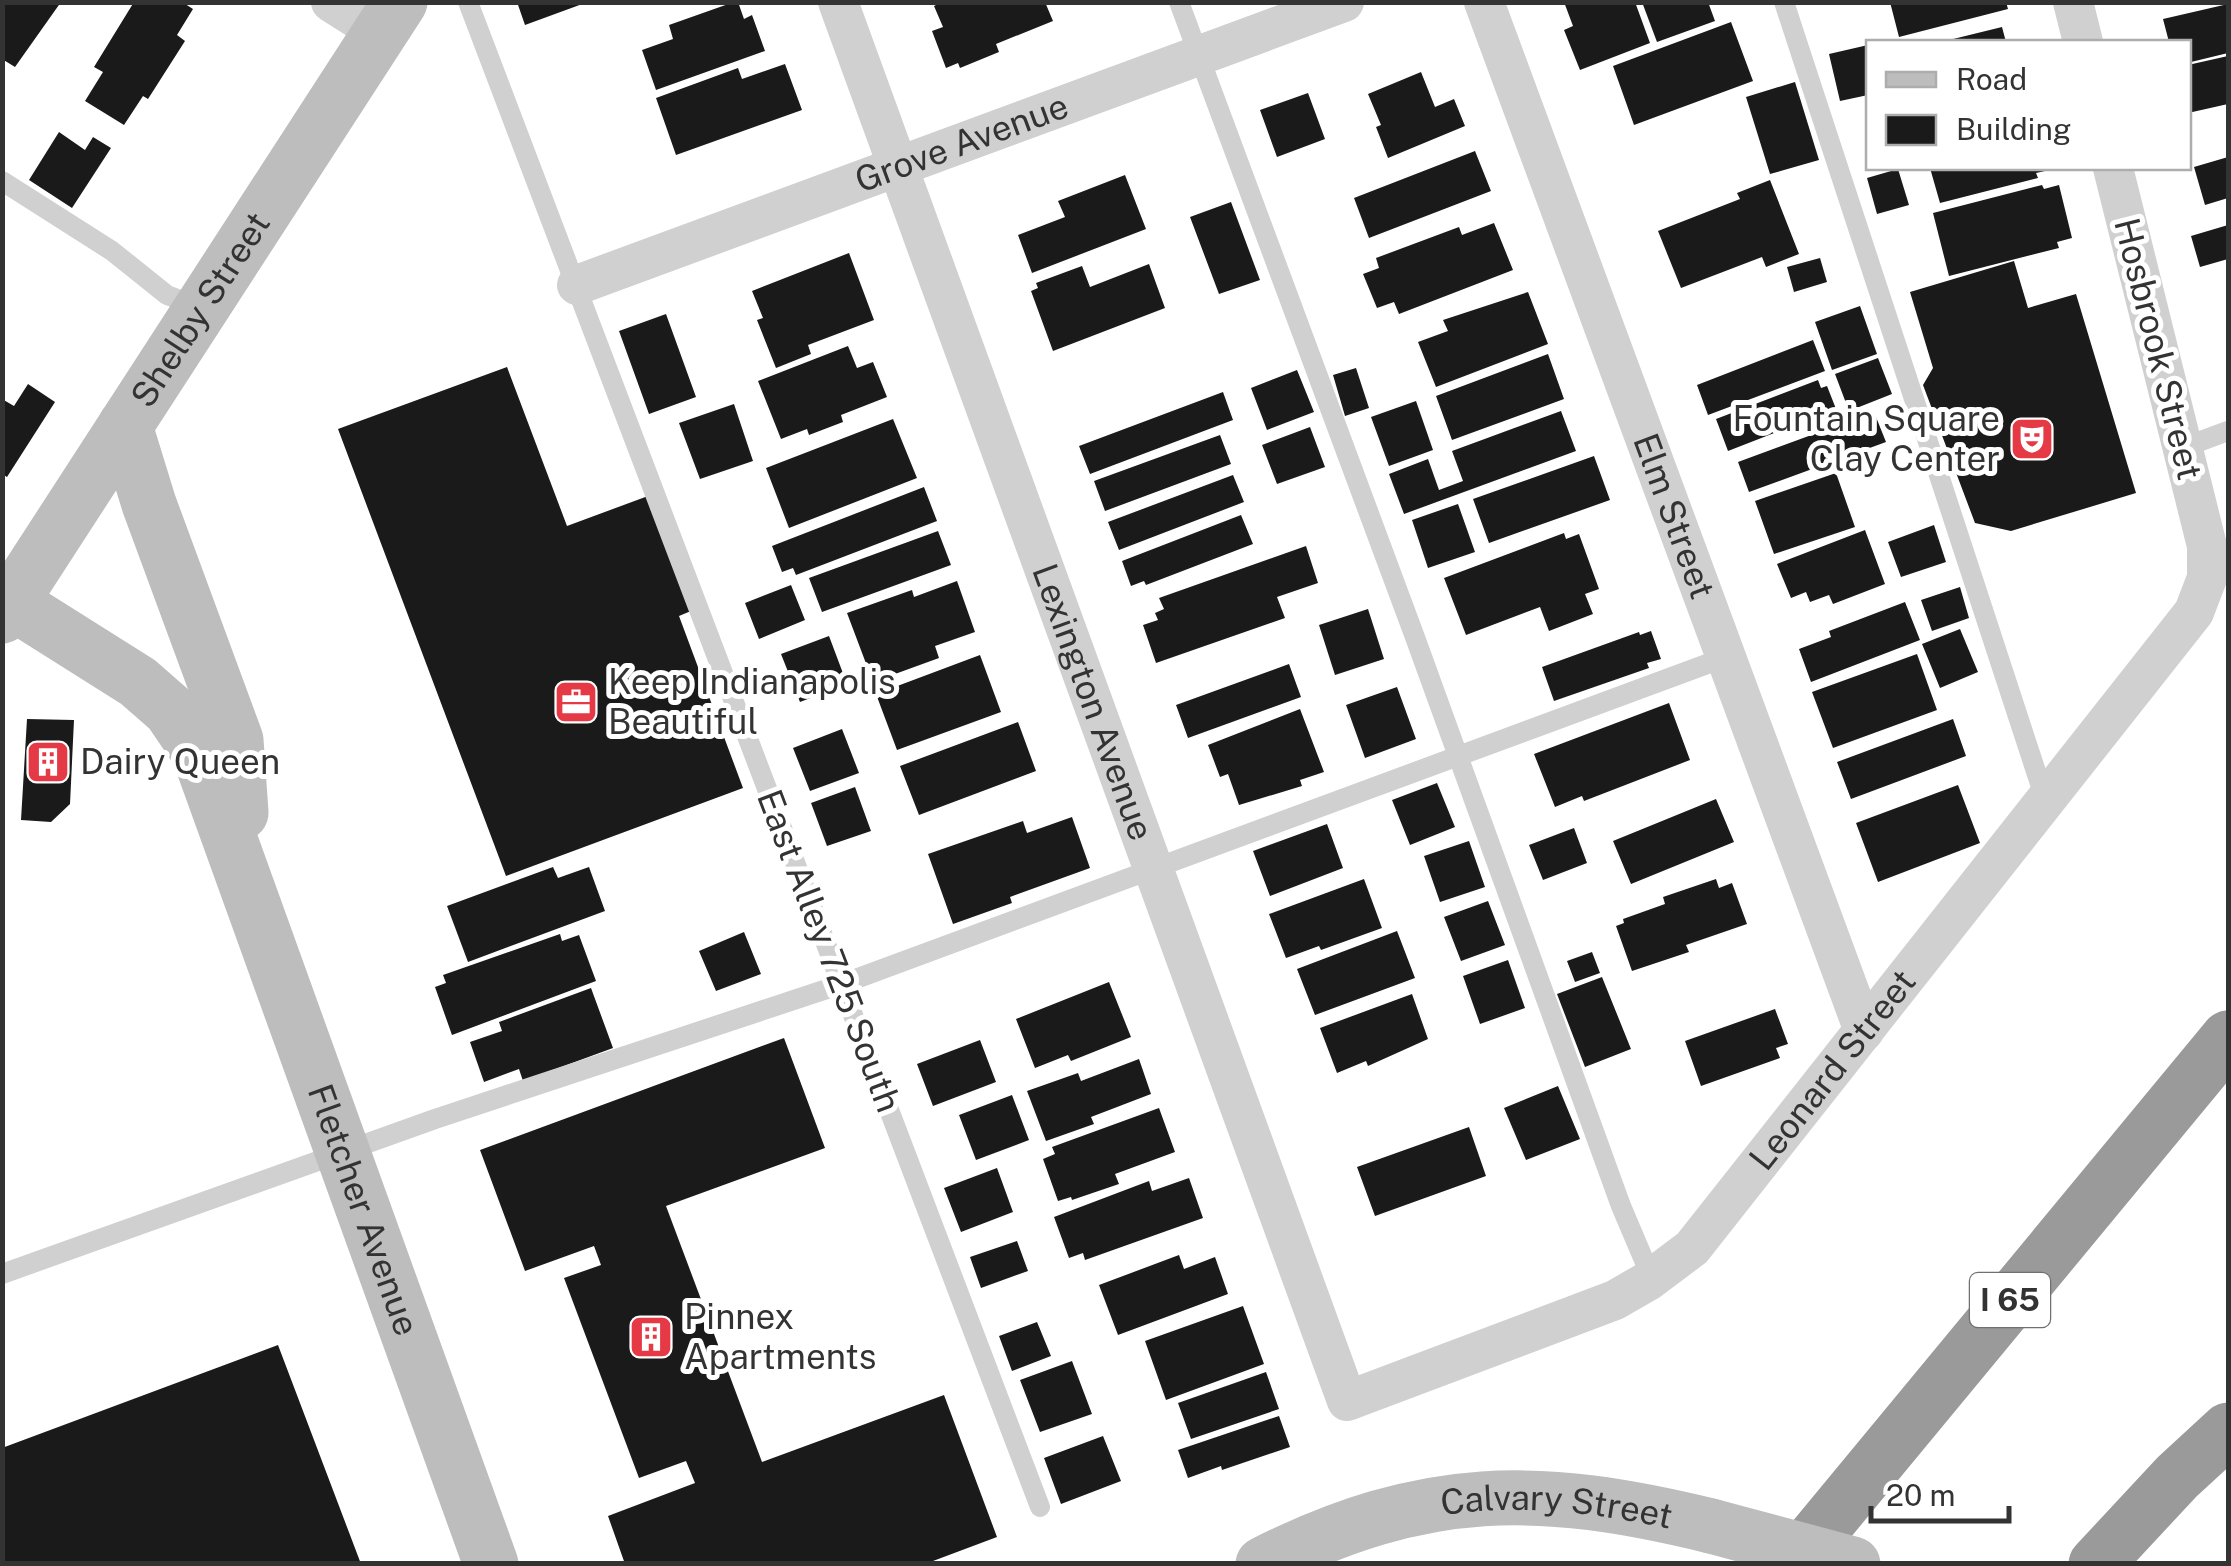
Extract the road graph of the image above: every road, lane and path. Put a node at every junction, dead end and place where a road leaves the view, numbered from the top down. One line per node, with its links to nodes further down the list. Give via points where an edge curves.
1 (332, 2): 9 (street)
2 (468, 2): 15 (lane, East Alley 725 South)
3 (838, 2): 12 (street, Lexington Avenue)
4 (1179, 2): 11 (lane)
5 (1344, 2): 11 (street, Grove Avenue)
6 (1484, 2): 22 (street, Elm Street)
7 (1784, 2): 24 (lane)
8 (2073, 2): 10 (street)
9 (390, 18): 16 (main road, Shelby Street)
10 (2082, 40)
11 (1200, 56): 12 (street, Grove Avenue); 23 (lane)
12 (898, 168): 15 (street, Grove Avenue); 26 (street, Lexington Avenue)
13 (2114, 170): 19 (street, Hosbrook Street)
14 (2, 181): 16 (lane, via 112,250 167,295)
15 (577, 286): 27 (lane, East Alley 725 South)
16 (203, 308): 17 (main road, Shelby Street)
17 (125, 426): 21 (main road, Shelby Street); 25 (main road, Fletcher Avenue, via 236,740)
18 (2228, 430): 19 (lane)
19 (2182, 448): 20 (street, Hosbrook Street, via 2210,562)
20 (2204, 590): 24 (street, Leonard Street, via 2185,626)
21 (5, 604): 25 (main road, Fletcher Avenue, via 138,682 170,710 205,766)
22 (1726, 657): 23 (lane); 28 (street, Elm Street)
23 (1458, 756): 26 (lane); 32 (lane)
24 (2046, 801): 28 (street, Leonard Street)
25 (238, 856): 30 (main road, Fletcher Avenue)
26 (1153, 868): 27 (lane); 33 (street, Lexington Avenue)
27 (842, 984): 30 (lane); 35 (lane, East Alley 725 South)
28 (1864, 1031): 32 (street, Leonard Street, via 1692,1248)
29 (2228, 1038): 38 (highway, I 65)
30 (342, 1153): 31 (lane); 36 (main road, Fletcher Avenue)
31 (2, 1274)
32 (1652, 1279): 33 (street, Leonard Street, via 1614,1300)
33 (1347, 1402)
34 (2228, 1430): 40 (highway)
35 (1040, 1507)
36 (491, 1564)
37 (1263, 1564): 39 (main road, Calvary Street, bridge, via 1392,1511 1518,1495 1594,1501)
38 (1793, 1564)
39 (1853, 1564)
40 (2096, 1564)

